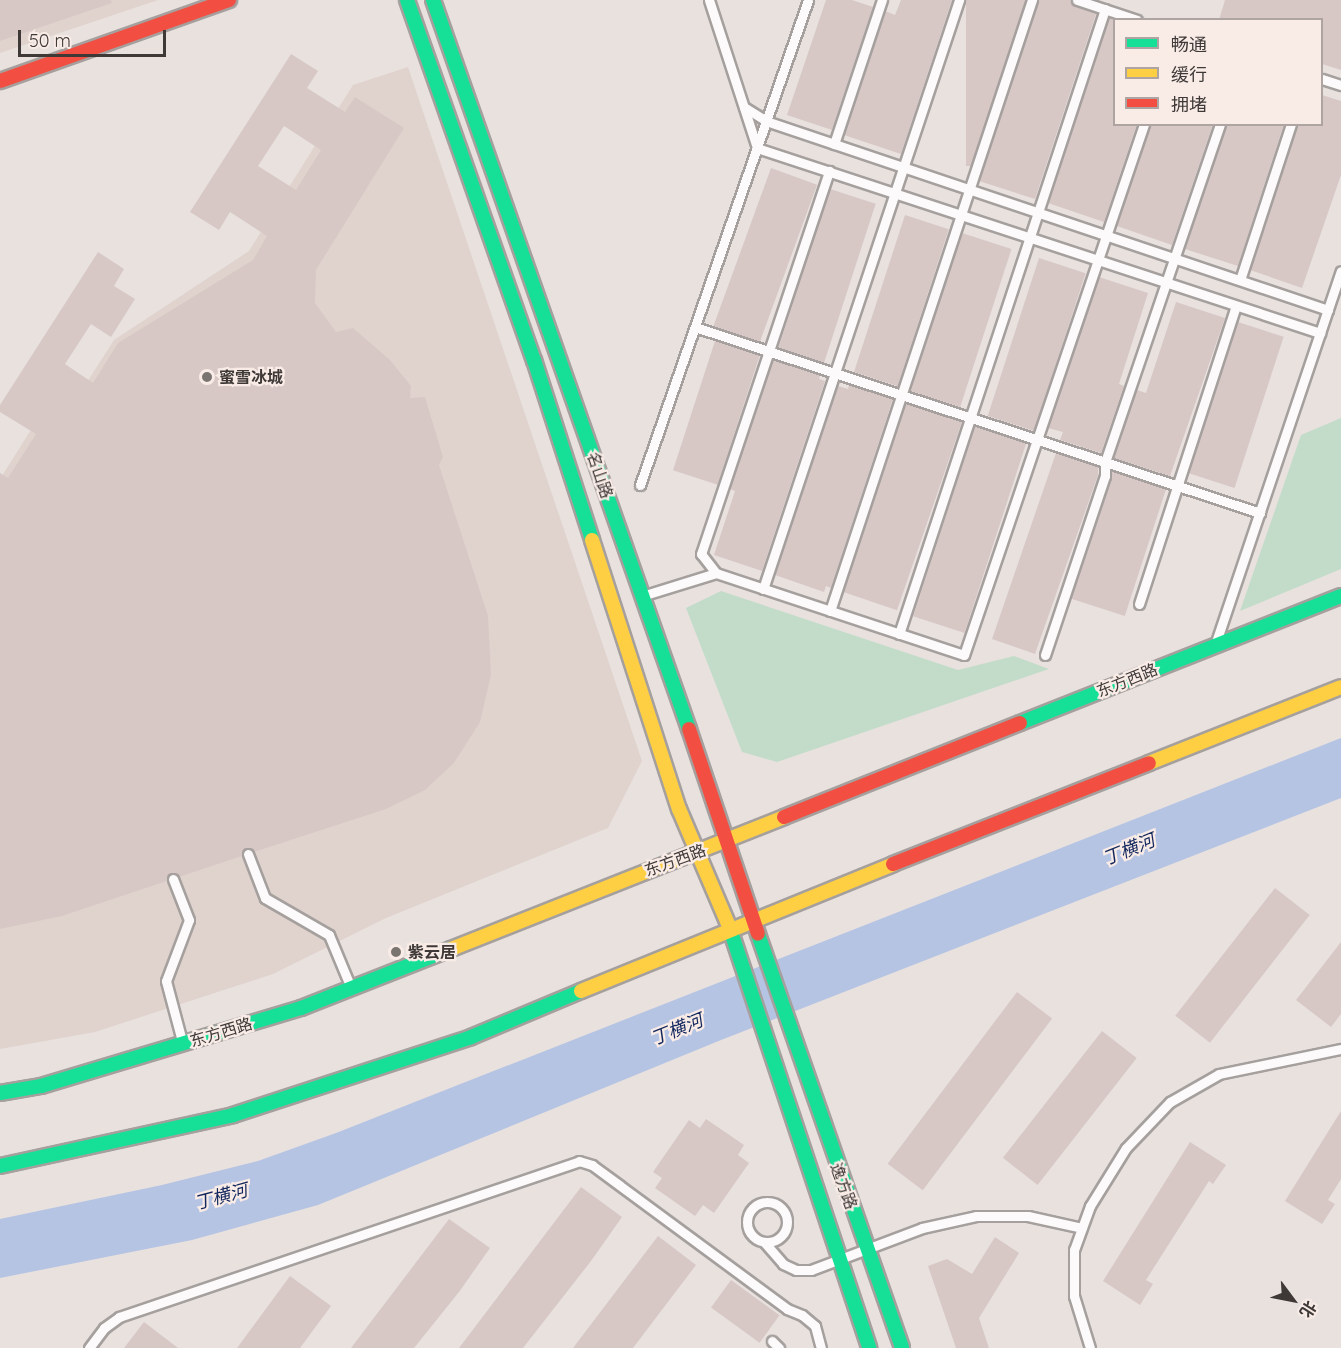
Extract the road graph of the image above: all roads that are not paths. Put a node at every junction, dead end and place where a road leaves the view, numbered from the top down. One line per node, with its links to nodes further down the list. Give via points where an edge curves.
1 (227, 0): 13 (street)
2 (407, 0): 59 (street, 名山路, via 534,360 679,809)
3 (433, 0): 50 (street, 名山路)
4 (709, 0): 15 (lane)
5 (808, 0): 16 (lane)
6 (882, 0): 20 (lane)
7 (959, 0): 22 (lane)
8 (1032, 0): 24 (lane)
9 (1077, 0): 10 (lane)
10 (1105, 9): 11 (lane); 26 (lane)
11 (1131, 18)
12 (1323, 79): 14 (lane)
13 (0, 81)
14 (1341, 85)
15 (744, 107): 16 (lane); 21 (lane)
16 (766, 121): 20 (lane); 21 (lane)
17 (1143, 126): 28 (lane)
18 (1219, 126): 30 (lane)
19 (1290, 126): 33 (lane)
20 (834, 144): 22 (lane)
21 (757, 147): 23 (lane); 37 (lane)
22 (903, 167): 24 (lane); 25 (lane)
23 (829, 171): 25 (lane); 39 (lane)
24 (969, 190): 26 (lane); 27 (lane)
25 (895, 193): 27 (lane); 40 (lane)
26 (1038, 213): 28 (lane); 29 (lane)
27 (961, 215): 29 (lane); 41 (lane)
28 (1106, 236): 30 (lane); 31 (lane)
29 (1030, 238): 31 (lane); 42 (lane)
30 (1174, 258): 33 (lane); 34 (lane)
31 (1098, 260): 34 (lane); 43 (lane)
32 (1341, 271): 36 (lane)
33 (1240, 280): 36 (lane)
34 (1166, 283): 35 (lane); 44 (lane)
35 (1236, 306): 38 (lane); 45 (lane)
36 (1328, 310): 38 (lane)
37 (695, 327): 39 (lane); 46 (lane)
38 (1320, 333): 47 (lane)
39 (769, 351): 40 (lane); 48 (lane, via 700,554)
40 (836, 373): 41 (lane); 49 (lane)
41 (902, 395): 42 (lane); 53 (lane)
42 (970, 417): 43 (lane); 54 (lane)
43 (1037, 440): 44 (lane); 54 (lane, via 964,655)
44 (1105, 462): 45 (lane); 56 (lane, via 1105,476)
45 (1177, 485): 47 (lane); 52 (lane)
46 (640, 486)
47 (1260, 513): 55 (lane)
48 (716, 573): 49 (lane); 50 (lane)
49 (763, 589): 53 (lane)
50 (643, 596): 58 (street, 名山路)
51 (1341, 596): 55 (street, 东方西路)
52 (1139, 604)
53 (830, 611): 54 (lane)
54 (899, 634)
55 (1215, 645): 58 (street, 东方西路)
56 (1045, 655)
57 (1341, 687): 62 (street)
58 (727, 841): 59 (street, 东方西路); 62 (street, 名山路)
59 (699, 852): 63 (street, 名山路); 65 (street, 东方西路)
60 (248, 854): 65 (lane, via 265,898 329,935)
61 (173, 879): 66 (lane, via 189,920 166,981)
62 (753, 921): 63 (street); 64 (street, 名山路)
63 (730, 929): 69 (street, via 471,1037 244,1111); 73 (street, 逸方路)
64 (762, 952): 72 (street, 逸方路)
65 (352, 988): 66 (street, 东方西路)
66 (183, 1044): 68 (street, 东方西路, via 41,1086)
67 (1341, 1049): 70 (lane, via 1219,1074 1170,1102 1126,1149 1090,1206)
68 (0, 1094)
69 (0, 1166)
70 (1082, 1228): 72 (lane, via 1028,1216 976,1216 922,1228); 78 (lane, via 1074,1250 1074,1296)
71 (765, 1243): 71 (lane, via 778,1239 786,1228 783,1210 772,1203 760,1203 747,1217 752,1237); 73 (lane, via 783,1264 796,1270)
72 (866, 1249): 73 (lane); 77 (street, 逸方路)
73 (840, 1260): 76 (street, 逸方路)
74 (89, 1348): 75 (lane, via 119,1317 579,1161 592,1165 787,1309 802,1315 815,1326)
75 (821, 1348)
76 (869, 1348)
77 (902, 1348)
78 (1090, 1348)

